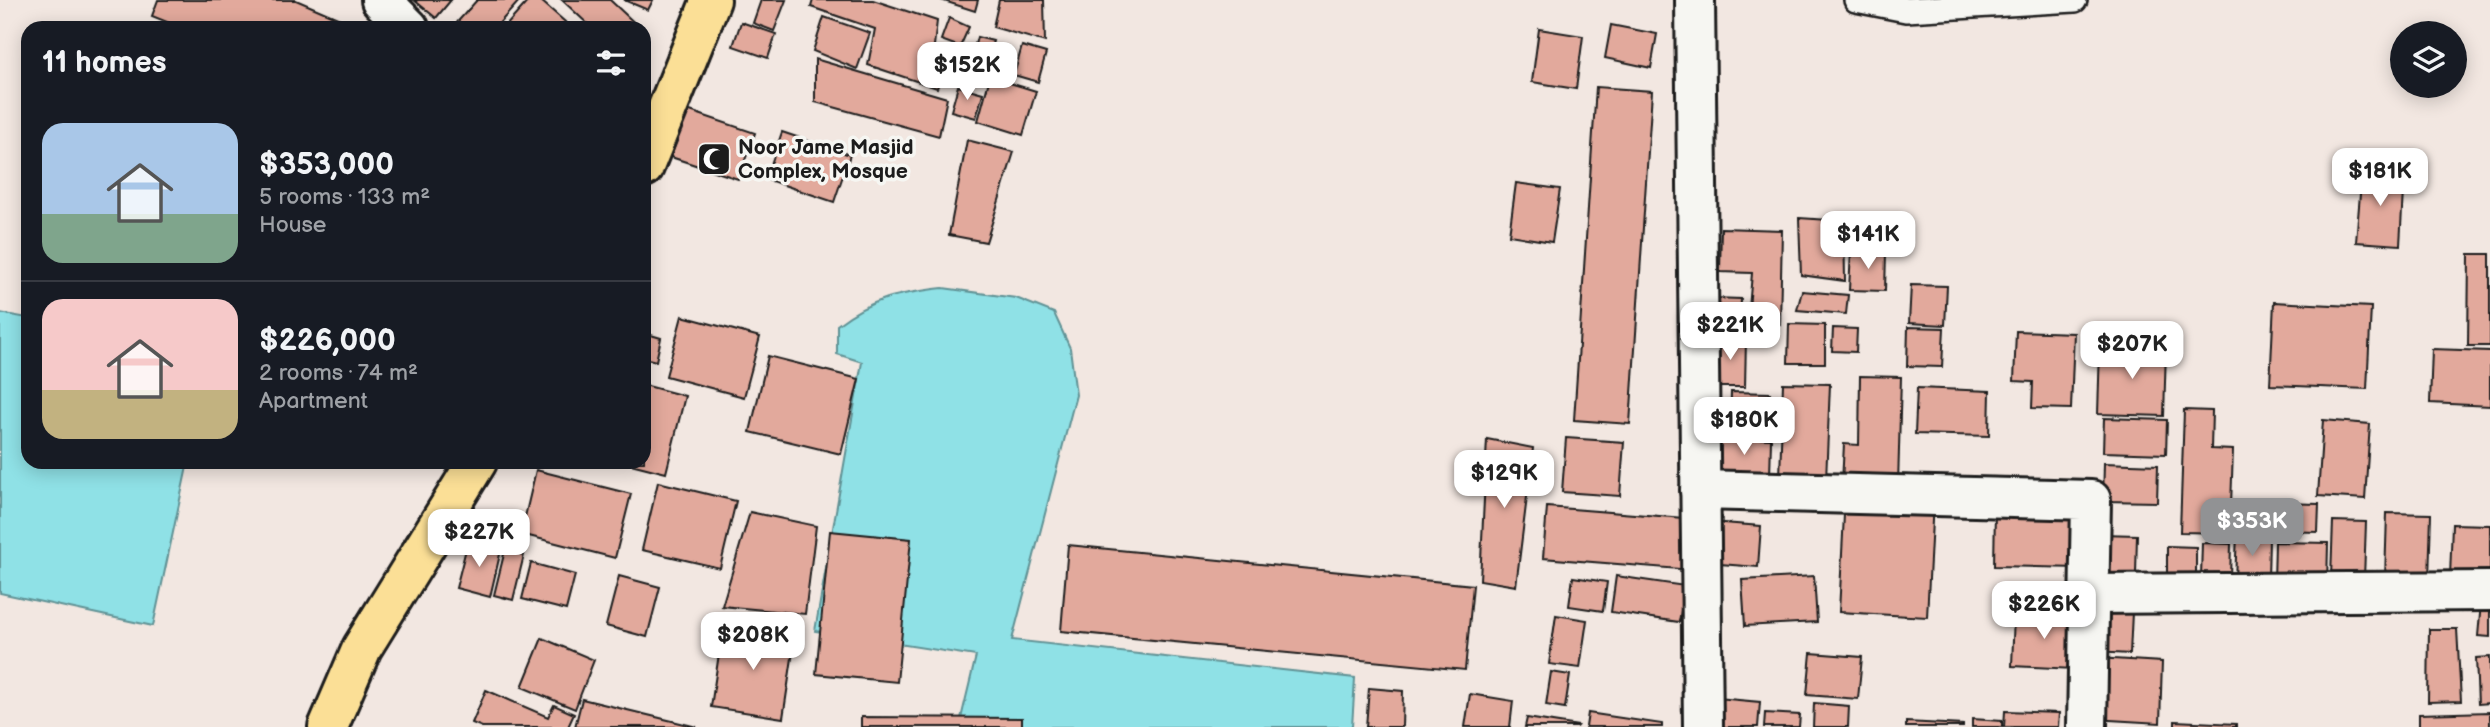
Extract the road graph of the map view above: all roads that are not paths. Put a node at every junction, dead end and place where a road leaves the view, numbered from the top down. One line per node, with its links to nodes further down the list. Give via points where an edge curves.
1 (381, 0): 6 (street)
2 (711, 0): 7 (highway)
3 (1695, 0): 9 (street)
4 (1856, 0): 5 (lane, via 1906,10)
5 (2075, 0)
6 (402, 21)
7 (651, 150)
8 (473, 469): 12 (highway, via 362,648)
9 (1700, 490): 11 (street, via 2091,500); 13 (street)
10 (2490, 591): 11 (street)
11 (2089, 594): 14 (street)
12 (328, 727)
13 (1703, 727)
14 (2087, 727)

